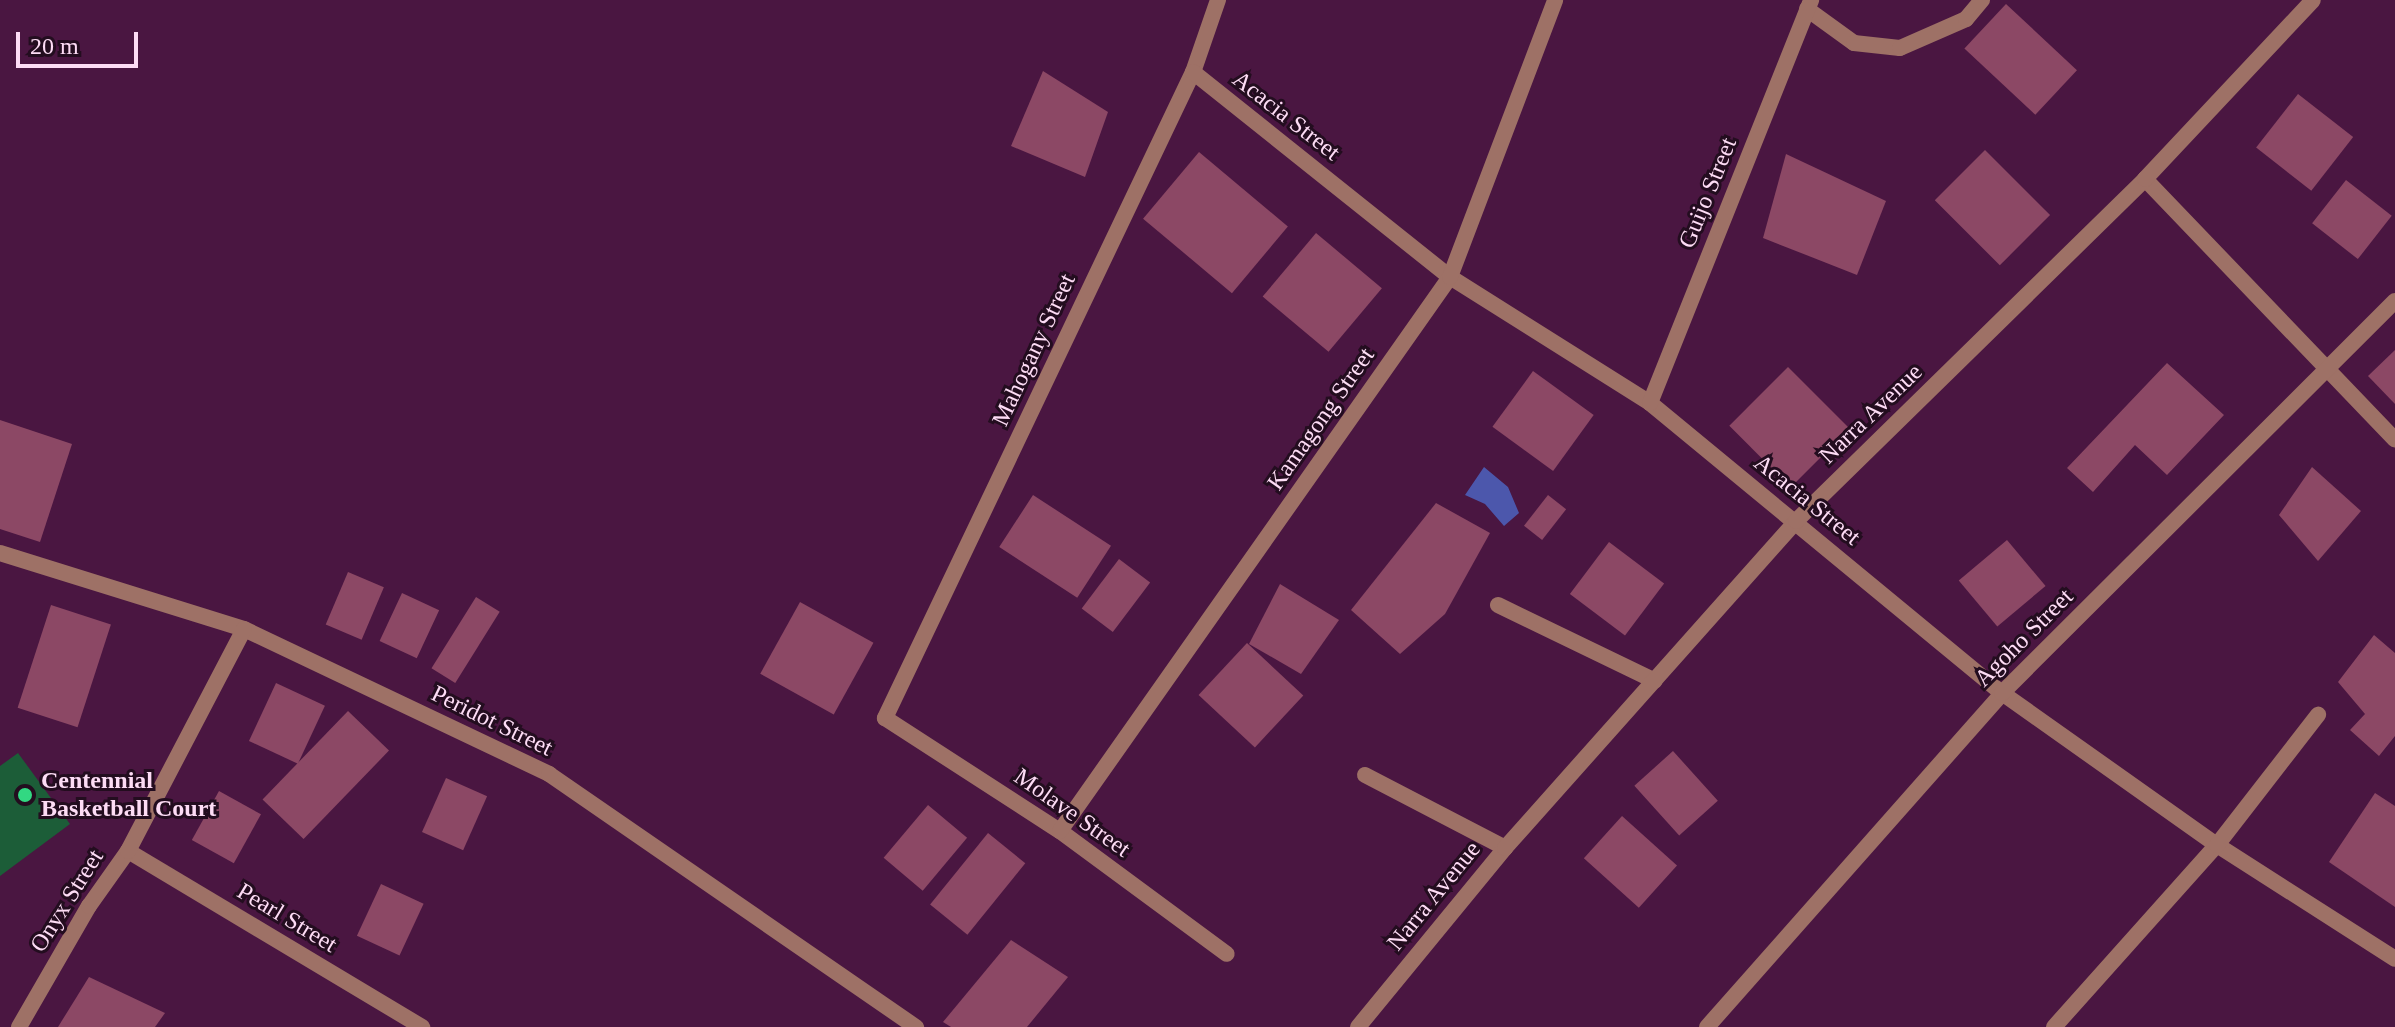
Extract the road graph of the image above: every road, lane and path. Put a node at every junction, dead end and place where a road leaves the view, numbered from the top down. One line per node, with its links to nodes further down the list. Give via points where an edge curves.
1 (1218, 0): 6 (street, Mahogany Street)
2 (1555, 0): 8 (street, Kamagong Street)
3 (1982, 0): 5 (street, via 1966,19 1900,48 1854,43)
4 (2313, 0): 7 (street, Narra Avenue)
5 (1809, 5): 11 (street, Guijo Street)
6 (1193, 72): 8 (street, Acacia Street); 20 (street, Mahogany Street)
7 (2145, 179): 10 (street); 13 (street, Narra Avenue)
8 (1450, 277): 11 (street, Acacia Street); 22 (street, Kamagong Street)
9 (2395, 301): 10 (street, Agoho Street)
10 (2327, 367): 12 (street); 18 (street, Agoho Street)
11 (1650, 403): 13 (street, Acacia Street)
12 (2395, 440)
13 (1796, 521): 17 (street, Narra Avenue); 18 (street, Acacia Street)
14 (0, 553): 16 (street, Peridot Street)
15 (1498, 605): 17 (street)
16 (244, 629): 25 (street, Onyx Street); 30 (street, Peridot Street, via 549,774)
17 (1655, 681): 24 (street, Narra Avenue)
18 (2002, 693): 23 (street, Acacia Street); 32 (street, Agoho Street)
19 (2318, 715): 23 (street)
20 (885, 718): 22 (street, Molave Street)
21 (1365, 775): 24 (street)
22 (1060, 831): 26 (street, Molave Street)
23 (2217, 845): 27 (street, Acacia Street); 33 (street)
24 (1505, 848): 31 (street, Narra Avenue)
25 (128, 851): 28 (street, Onyx Street, via 89,906); 29 (street, Pearl Street)
26 (1227, 954)
27 (2395, 959)
28 (19, 1027)
29 (422, 1027)
30 (916, 1027)
31 (1358, 1027)
32 (1707, 1027)
33 (2054, 1027)

